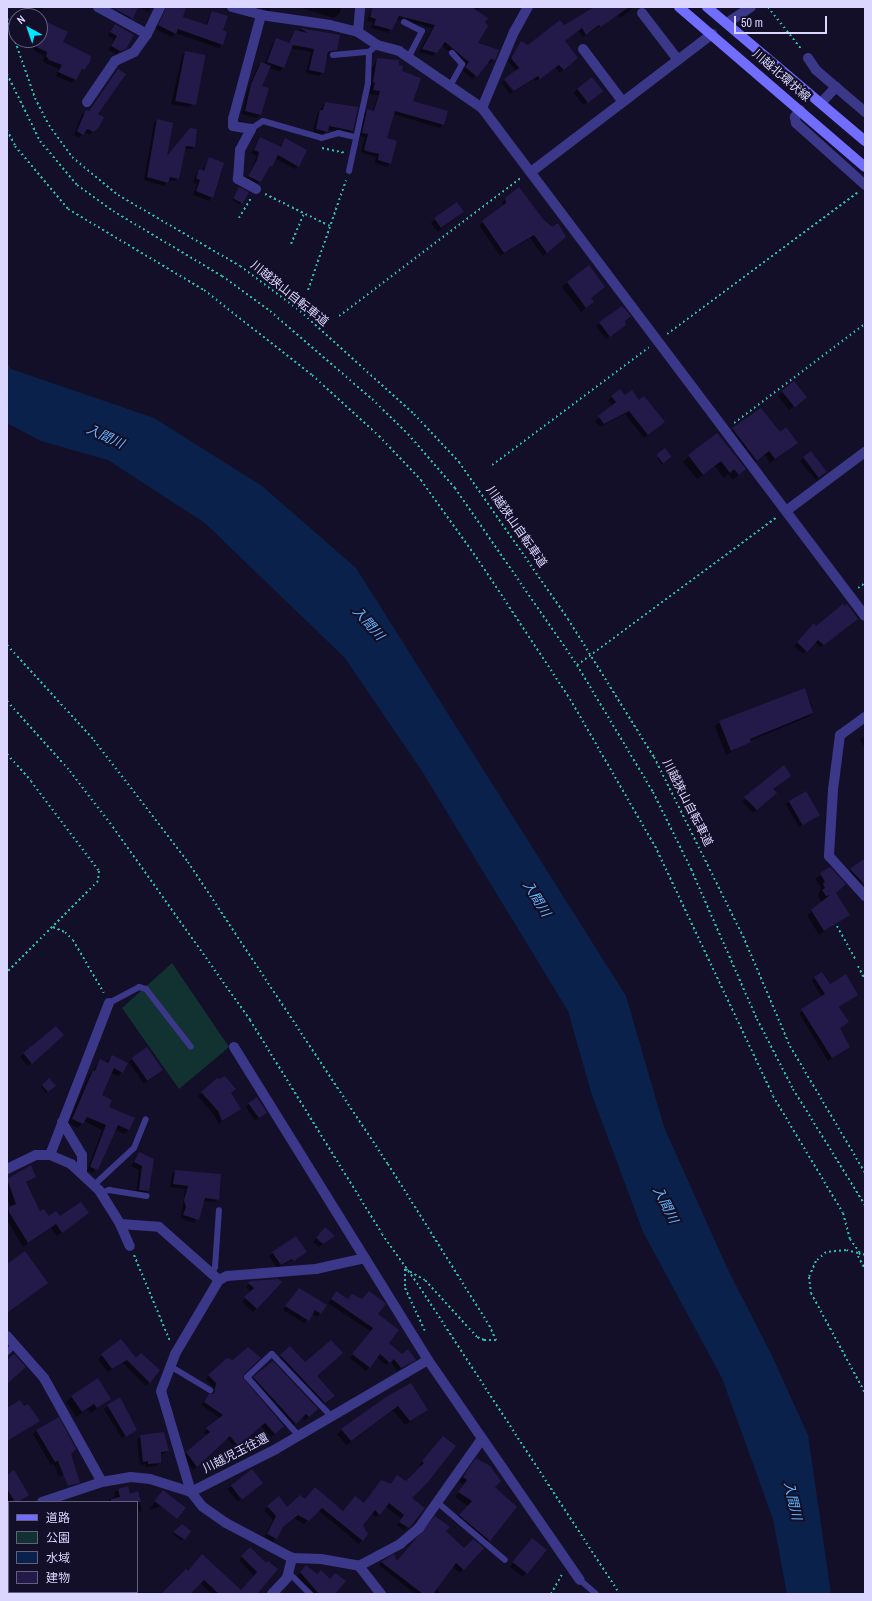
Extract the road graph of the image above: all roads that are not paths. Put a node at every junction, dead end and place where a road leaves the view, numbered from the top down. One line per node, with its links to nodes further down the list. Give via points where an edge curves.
1 (98, 7): 14 (street)
2 (160, 7): 14 (street)
3 (232, 7): 10 (street)
4 (360, 7): 13 (street)
5 (528, 7): 29 (street, via 514,32)
6 (679, 7): 15 (main road, 川越北環状線)
7 (707, 7): 12 (main road, 川越北環状線)
8 (751, 7): 12 (street)
9 (642, 13): 23 (street)
10 (261, 16): 13 (street, via 330,25); 32 (street, via 233,119 233,126)
11 (404, 22): 21 (lane, via 422,31)
12 (727, 24): 28 (main road, 川越北環状線)
13 (358, 32): 16 (street)
14 (147, 34): 26 (street, via 134,52 115,61)
15 (712, 34): 23 (street); 30 (main road, 川越北環状線)
16 (378, 46): 18 (lane); 21 (street, via 399,51)
17 (583, 49): 27 (street)
18 (369, 52): 20 (lane); 33 (lane, via 368,83)
19 (452, 53): 24 (lane, via 462,64)
20 (334, 56)
21 (408, 58): 24 (street)
22 (808, 58): 25 (street, via 816,70)
23 (678, 60): 27 (street)
24 (450, 86): 29 (street)
25 (836, 87): 28 (street); 31 (street)
26 (87, 102)
27 (623, 102): 37 (street)
28 (821, 103): 34 (main road, 川越北環状線)
29 (482, 108): 37 (street)
30 (800, 110): 35 (main road, 川越北環状線); 38 (street, via 795,117 796,123)
31 (865, 112)
32 (251, 129): 33 (lane, via 263,121 322,138 338,133); 39 (street, via 240,150 237,174 238,179)
33 (356, 137): 36 (lane)
34 (865, 140)
35 (865, 167)
36 (349, 171)
37 (531, 172): 41 (street)
38 (862, 188)
39 (256, 189)
40 (865, 452): 41 (street)
41 (786, 511): 42 (street)
42 (865, 616)
43 (865, 717): 44 (street, via 840,735 829,856)
44 (865, 896)
45 (110, 1003): 46 (lane, via 138,987 146,989); 49 (street)
46 (191, 1047)
47 (234, 1047): 58 (street)
48 (146, 1119): 53 (lane, via 134,1148)
49 (62, 1122): 50 (street); 52 (street, via 82,1155)
50 (50, 1155): 51 (street, via 36,1155); 52 (street, via 71,1164)
51 (7, 1168)
52 (82, 1173): 53 (street)
53 (98, 1189): 54 (lane); 56 (street)
54 (147, 1196)
55 (219, 1210): 59 (lane)
56 (120, 1224): 57 (street); 59 (street, via 159,1227)
57 (130, 1246)
58 (365, 1258): 59 (street, via 316,1269); 63 (street)
59 (215, 1277): 64 (street)
60 (7, 1336): 61 (street)
61 (15, 1345): 62 (lane); 69 (street, via 44,1378)
62 (7, 1352)
63 (428, 1360): 66 (street, 川越児玉往還); 68 (street)
64 (172, 1361): 65 (lane); 70 (street, via 161,1391 163,1406)
65 (210, 1390)
66 (330, 1415): 67 (street, 川越児玉往還); 67 (lane, via 272,1354 247,1378)
67 (298, 1435): 70 (street, 川越児玉往還)
68 (481, 1440): 72 (street); 77 (street)
69 (102, 1482): 70 (street, via 131,1477 150,1479); 71 (street)
70 (191, 1492): 73 (street, via 212,1514)
71 (45, 1501)
72 (437, 1502): 74 (lane); 75 (street, via 408,1538 380,1557)
73 (292, 1558): 75 (street, via 321,1559); 76 (street)
74 (505, 1560)
75 (359, 1566): 80 (street)
76 (289, 1573): 78 (street); 79 (lane)
77 (580, 1580): 81 (lane)
78 (272, 1594)
79 (310, 1594)
80 (381, 1594)
81 (596, 1594)

